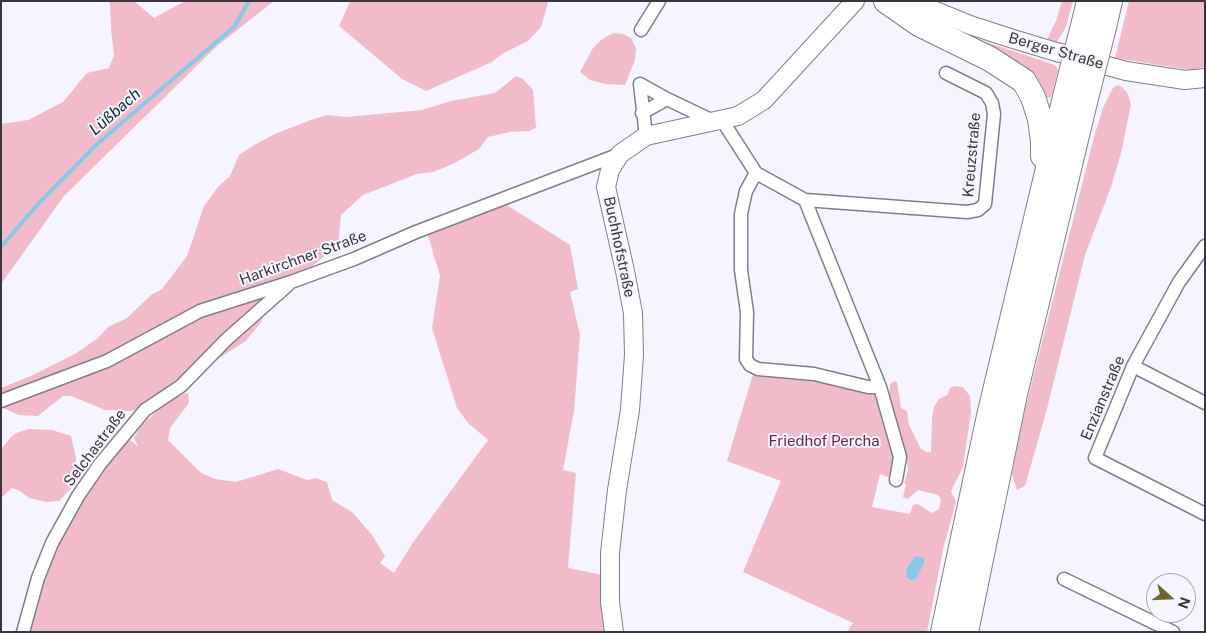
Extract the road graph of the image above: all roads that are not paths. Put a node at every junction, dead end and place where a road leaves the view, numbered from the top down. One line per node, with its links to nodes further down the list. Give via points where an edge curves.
1 (659, 1): 6 (street)
2 (855, 1): 12 (main road, Buchhofstraße, via 764,100 738,116)
3 (886, 1): 17 (highway, via 919,24 990,59 1024,81 1040,119 1043,141)
4 (911, 1): 8 (main road, Berger Straße, via 970,25 1126,71 1185,80)
5 (1101, 11): 10 (highway, bridge)
6 (640, 30)
7 (946, 73): 16 (street, Kreuzstraße, via 986,93 992,103 994,114 985,204 978,210 967,212)
8 (1205, 78)
9 (667, 99): 11 (street); 11 (street, via 640,84); 12 (street)
10 (1075, 99): 17 (highway); 30 (highway)
11 (642, 113): 13 (street)
12 (718, 121): 13 (main road, Buchhofstraße); 15 (street, Kreuzstraße)
13 (646, 136): 14 (main road, Buchhofstraße)
14 (620, 154): 19 (street, Harkirchner Straße); 28 (main road, Buchhofstraße, via 610,170 606,187 633,313 634,356 630,410 610,553)
15 (756, 173): 16 (street, Kreuzstraße); 21 (street, via 746,191 741,214 747,312 746,359 758,369 814,374)
16 (805, 200): 21 (street)
17 (1036, 215): 29 (highway)
18 (1205, 246): 20 (street, Enzianstraße, via 1180,282)
19 (292, 282): 22 (street, Harkirchner Straße, via 200,311 107,361); 27 (street, Selchastraße, via 227,339 181,386 145,410 100,464 52,543)
20 (1133, 366): 23 (street); 25 (street, Enzianstraße, via 1095,458)
21 (880, 387): 24 (street, via 900,457)
22 (1, 401)
23 (1205, 402)
24 (896, 480)
25 (1205, 514)
26 (1064, 579): 31 (street)
27 (23, 632)
28 (614, 632)
29 (943, 632)
30 (966, 632)
31 (1174, 632)

